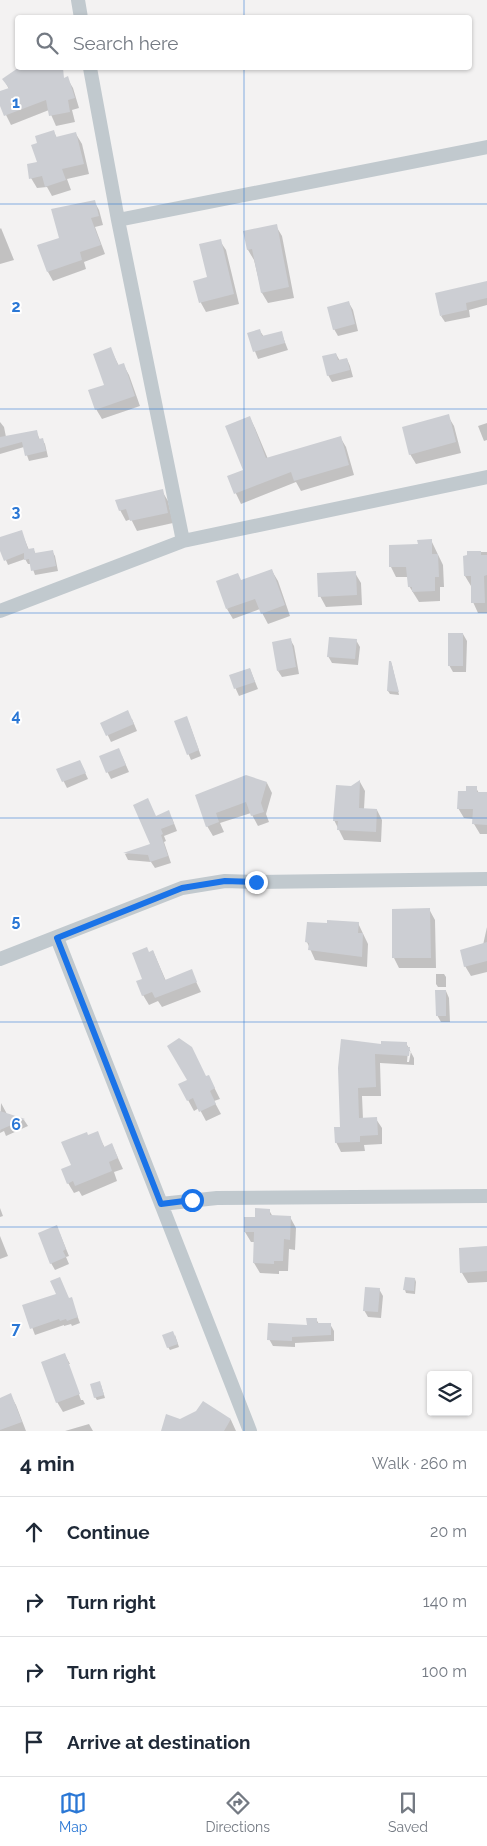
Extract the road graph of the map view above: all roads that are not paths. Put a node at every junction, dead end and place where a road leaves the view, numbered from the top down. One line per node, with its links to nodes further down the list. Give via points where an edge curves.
1 (78, 0): 2 (street)
2 (80, 15)
3 (90, 70): 5 (street)
4 (487, 147): 5 (street)
5 (118, 220): 7 (street)
6 (487, 477): 7 (street)
7 (183, 541): 8 (street)
8 (0, 611)
9 (487, 879): 10 (street, via 225,881 182,888)
10 (57, 938): 11 (street); 13 (street)
11 (0, 959)
12 (487, 1196): 13 (street, via 217,1198)
13 (161, 1204): 14 (street)
14 (250, 1431)

